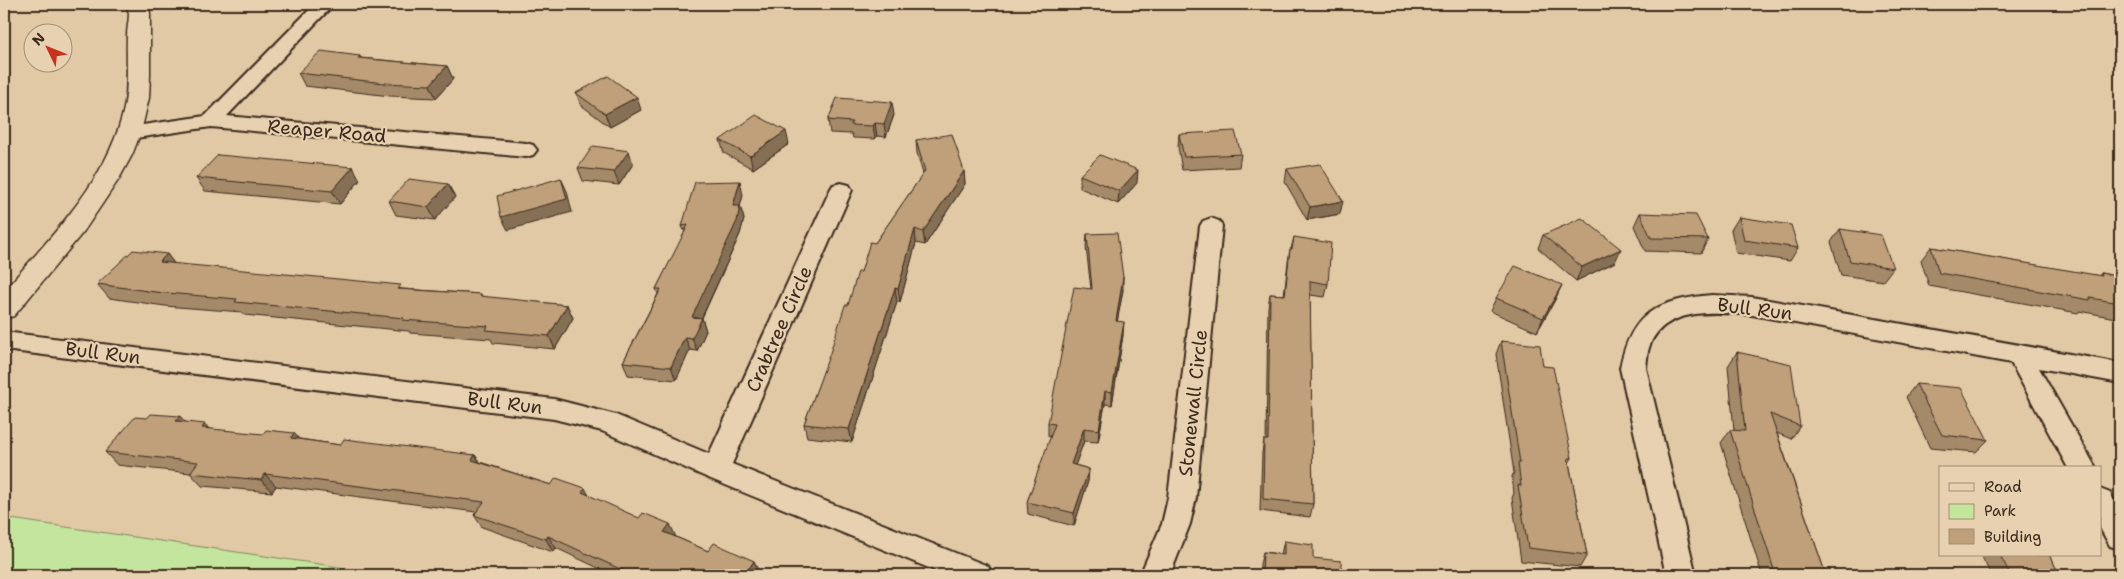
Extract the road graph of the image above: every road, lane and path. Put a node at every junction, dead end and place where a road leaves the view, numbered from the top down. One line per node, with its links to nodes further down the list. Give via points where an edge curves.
1 (119, 4): 4 (street, via 126,22)
2 (137, 4): 4 (street, via 140,10)
3 (324, 4): 5 (street)
4 (138, 36): 6 (street, via 138,94)
5 (211, 121): 6 (street, Reaper Road); 7 (street, Reaper Road)
6 (129, 133): 10 (street, via 95,196)
7 (526, 150)
8 (841, 190): 15 (street, Crabtree Circle)
9 (1211, 226): 19 (street, Stonewall Circle, via 1182,498 1176,524)
10 (4, 309)
11 (4, 341): 15 (street, Bull Run, via 554,409 607,422)
12 (2019, 354): 13 (street, Bull Run); 14 (street); 20 (street, Bull Run, via 1722,303 1680,308 1656,320 1643,331 1637,343 1633,368)
13 (2120, 373)
14 (2081, 466)
15 (716, 468): 18 (street, Bull Run)
16 (2102, 505): 17 (street)
17 (2120, 537)
18 (978, 575)
19 (1155, 575)
20 (1680, 575)

